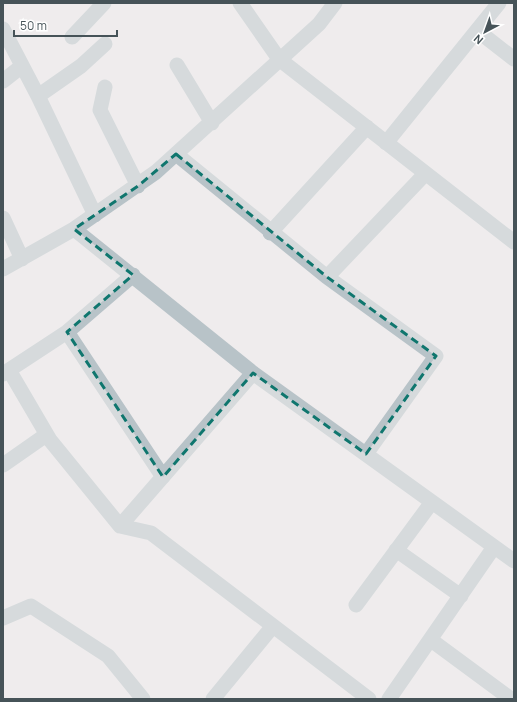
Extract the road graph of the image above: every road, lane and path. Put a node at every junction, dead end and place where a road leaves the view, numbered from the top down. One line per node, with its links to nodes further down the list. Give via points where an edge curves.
1 (104, 3): 7 (street)
2 (240, 3): 9 (street)
3 (335, 3): 9 (street, via 319,24)
4 (499, 3): 6 (street)
5 (3, 29): 12 (street)
6 (478, 31): 10 (street); 18 (street)
7 (72, 37)
8 (105, 44): 15 (street, via 81,66)
9 (279, 59): 16 (street); 17 (street)
10 (514, 59)
11 (177, 65): 16 (street)
12 (22, 66): 13 (street); 15 (street)
13 (3, 81)
14 (105, 87): 21 (street, via 100,110)
15 (38, 96): 22 (street)
16 (212, 123): 19 (street)
17 (367, 127): 18 (street); 25 (street)
18 (386, 143): 20 (street)
19 (176, 154): 21 (street); 25 (street)
20 (425, 174): 26 (street); 30 (street)
21 (138, 186): 22 (street)
22 (95, 215): 24 (street)
23 (3, 218): 27 (street)
24 (74, 229): 27 (street); 29 (street)
25 (270, 233): 30 (street)
26 (514, 242)
27 (22, 259): 28 (street)
28 (3, 270)
29 (133, 276): 31 (street); 33 (street)
30 (326, 277): 35 (street, via 436,356)
31 (66, 332): 32 (street); 37 (street)
32 (6, 372): 34 (street)
33 (253, 373): 35 (street); 37 (street)
34 (46, 434): 36 (street); 39 (street)
35 (366, 454): 38 (street)
36 (3, 465)
37 (163, 477): 39 (street)
38 (432, 502): 40 (street); 41 (street)
39 (120, 526): 46 (street, via 151,533)
40 (494, 547): 42 (street); 43 (street)
41 (396, 550): 43 (street); 44 (street)
42 (514, 561)
43 (461, 596): 47 (street)
44 (356, 605)
45 (4, 614): 48 (street, via 31,606 108,656)
46 (273, 626): 49 (street); 50 (street)
47 (431, 640): 51 (street); 52 (street)
48 (144, 699)
49 (213, 699)
50 (369, 699)
51 (389, 699)
52 (511, 699)

